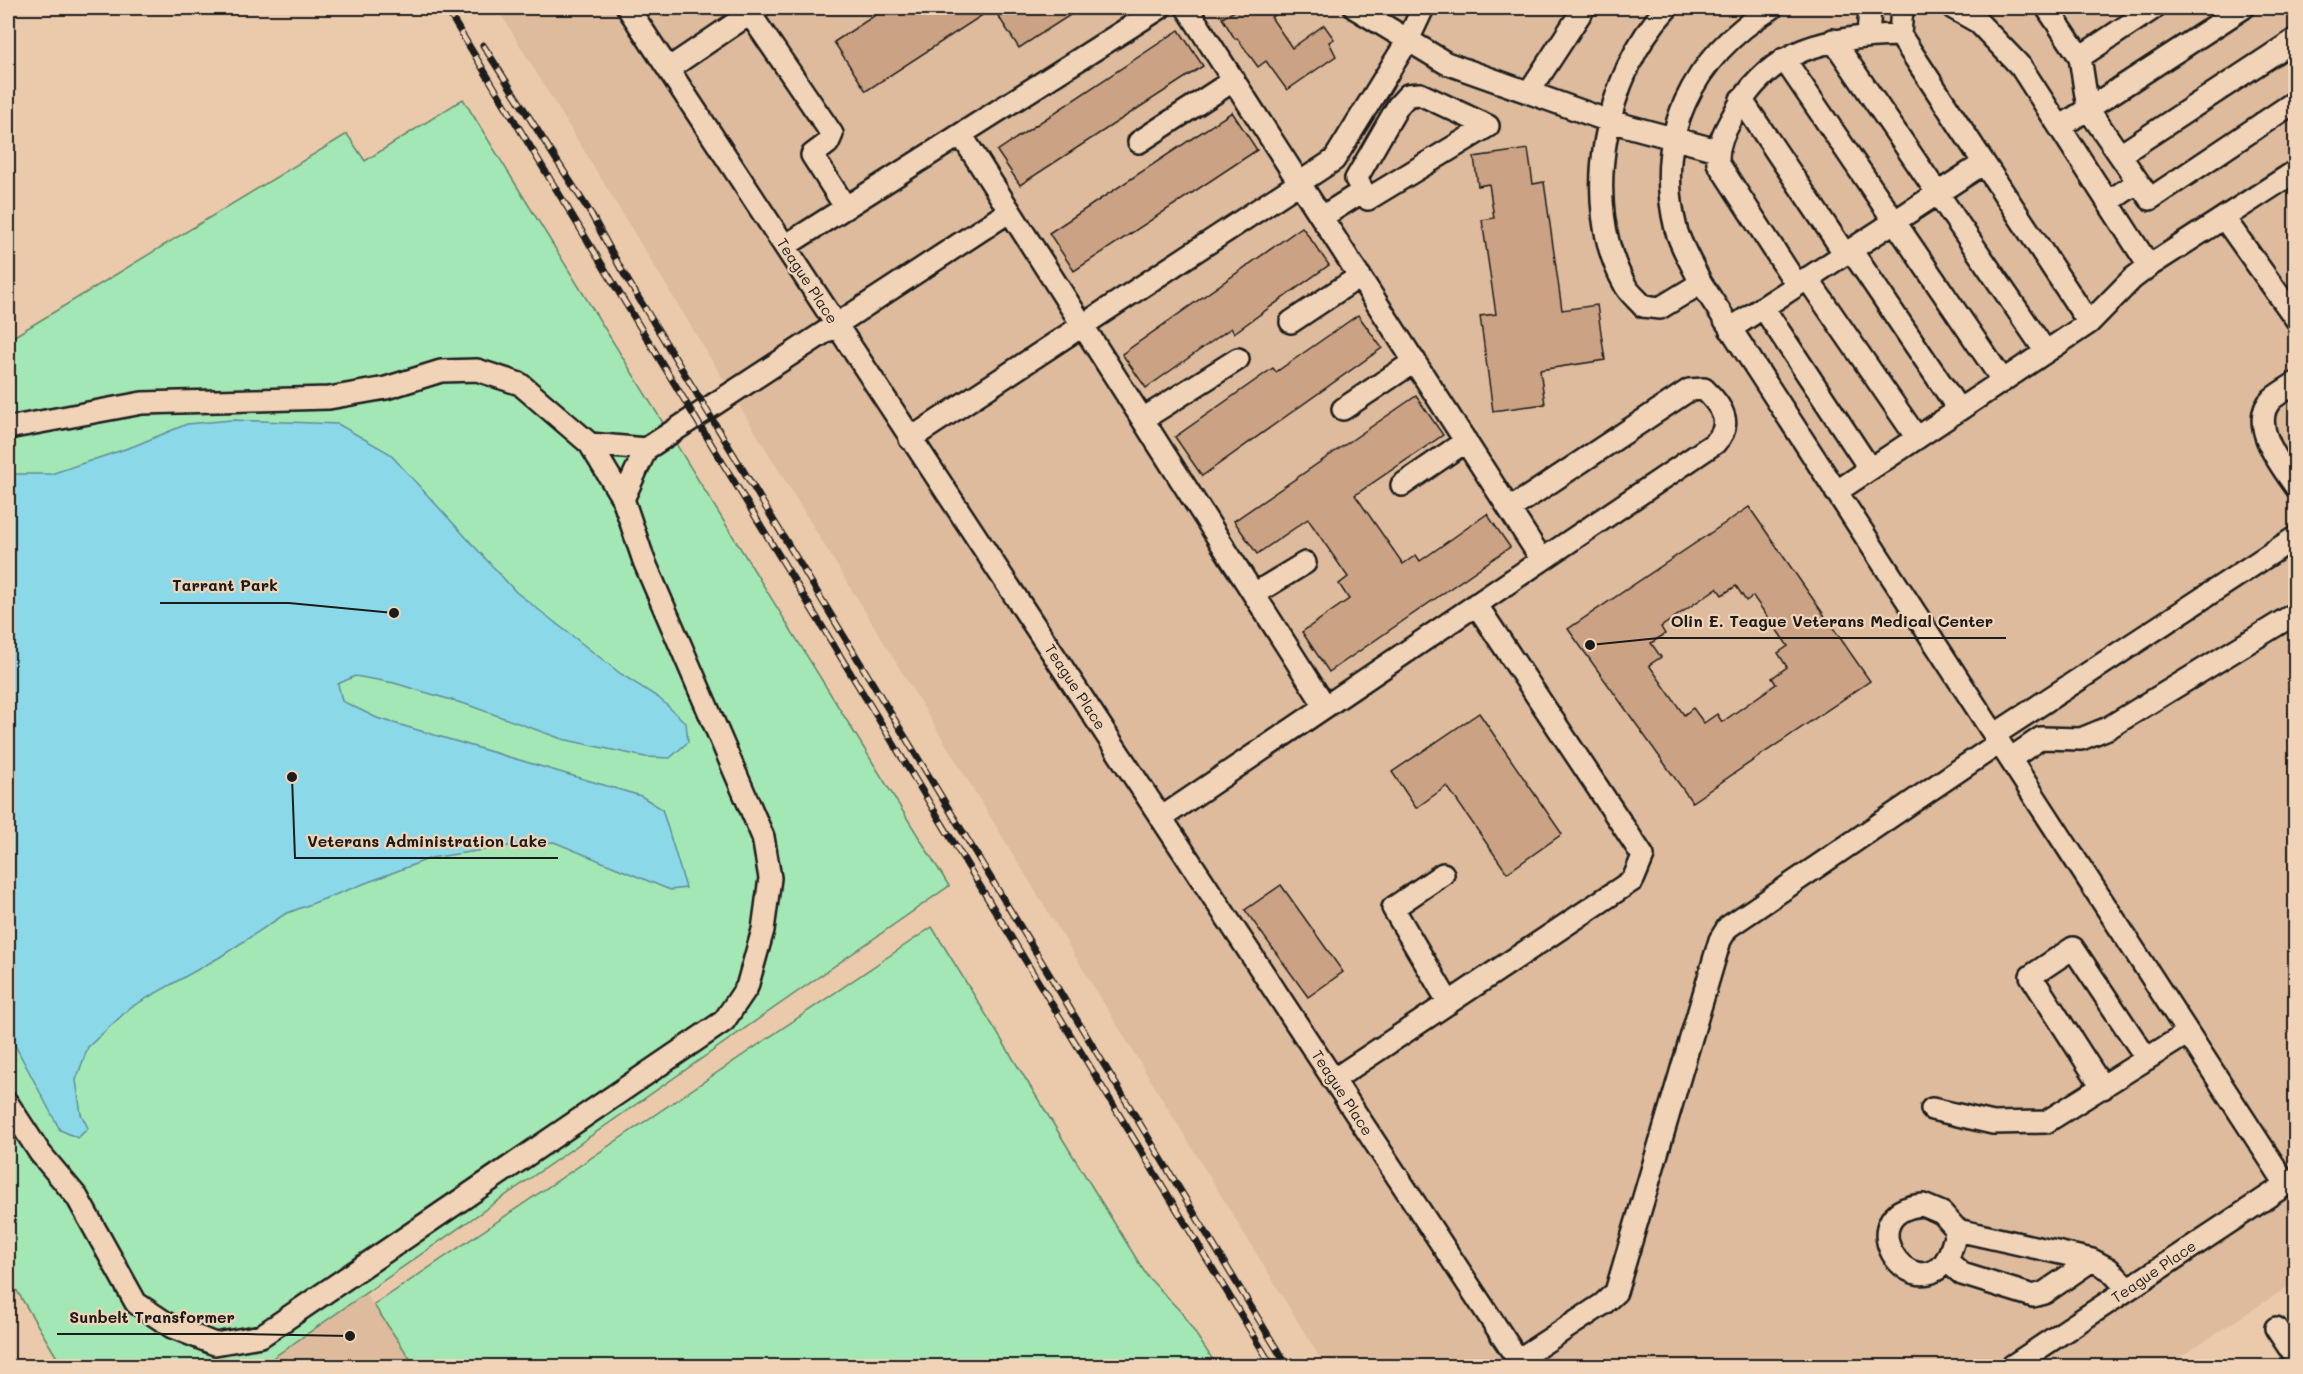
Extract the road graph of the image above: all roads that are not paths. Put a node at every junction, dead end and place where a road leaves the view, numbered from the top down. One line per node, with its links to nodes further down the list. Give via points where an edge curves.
1 (628, 8): 23 (street, Teague Place)
2 (1160, 8): 31 (street)
3 (1187, 8): 24 (street)
4 (1355, 8): 19 (street)
5 (1423, 8): 19 (street)
6 (1584, 8): 25 (street)
7 (1667, 8): 29 (street, via 1654,21 1633,57)
8 (1772, 8): 32 (street, via 1745,24 1706,64 1691,88)
9 (1870, 8): 17 (street)
10 (1902, 8): 16 (street)
11 (1953, 8): 30 (street, via 1978,22 2021,67)
12 (2154, 8): 21 (street)
13 (2243, 8): 28 (street)
14 (751, 9): 23 (street); 43 (street, via 832,134 813,155)
15 (2053, 10): 21 (street)
16 (1900, 35): 17 (street); 36 (street)
17 (1868, 36): 20 (street)
18 (2295, 39): 35 (street)
19 (1408, 40): 25 (street, via 1446,63); 38 (street, via 1334,160)
20 (1833, 40): 22 (street); 41 (street)
21 (2080, 57): 28 (street)
22 (1784, 59): 26 (street); 47 (street)
23 (668, 69): 48 (street, Teague Place)
24 (1234, 80): 33 (street); 38 (street)
25 (1529, 92): 29 (street)
26 (1742, 99): 34 (street); 49 (street)
27 (2295, 101): 39 (street, via 2150,199)
28 (2088, 110): 30 (street); 35 (street)
29 (1609, 121): 32 (street); 53 (street, via 1600,184 1608,244 1626,286 1643,306 1660,308)
30 (2060, 127): 42 (street)
31 (962, 136): 43 (street); 44 (street)
32 (1671, 138): 34 (street); 53 (street, via 1669,178 1677,230)
33 (1139, 142)
34 (1717, 150): 52 (street, via 1718,163)
35 (2120, 155): 39 (street)
36 (1984, 163): 41 (street); 57 (street)
37 (2295, 171): 46 (street)
38 (1300, 182): 45 (street); 58 (street)
39 (2138, 182): 42 (street)
40 (1363, 191): 40 (street, via 1368,199 1488,126 1419,94 1408,95 1356,178); 45 (street)
41 (1938, 193): 47 (street); 61 (street)
42 (2108, 202): 50 (street)
43 (846, 208): 48 (street)
44 (1010, 211): 58 (street); 59 (street)
45 (1322, 217): 51 (street)
46 (2224, 218): 50 (street); 55 (street)
47 (1894, 221): 49 (street); 64 (street)
48 (784, 246): 59 (street, Teague Place)
49 (1848, 252): 52 (street); 67 (street)
50 (2149, 267): 57 (street)
51 (1360, 276): 56 (street); 63 (street)
52 (1802, 282): 54 (street); 70 (street)
53 (1701, 283): 60 (street)
54 (1763, 307): 60 (street); 75 (street)
55 (2295, 319)
56 (1291, 322)
57 (2090, 323): 61 (street)
58 (1082, 324): 68 (street); 71 (street)
59 (837, 327): 71 (street, Teague Place); 74 (street)
60 (1730, 329): 78 (street)
61 (2046, 352): 64 (street)
62 (1238, 359): 68 (street)
63 (1415, 361): 66 (street); 72 (street)
64 (2003, 381): 67 (street)
65 (2295, 383): 77 (street, via 2270,400 2263,421 2269,446)
66 (1343, 409)
67 (1959, 410): 70 (street)
68 (1143, 419): 84 (street)
69 (8, 428): 73 (street, via 142,403 329,398 386,388 441,371 477,370 520,384)
70 (1917, 438): 75 (street)
71 (910, 439): 89 (street, Teague Place)
72 (1466, 441): 76 (street); 80 (street)
73 (590, 444): 74 (street); 79 (street)
74 (646, 449): 79 (street)
75 (1870, 469): 78 (street)
76 (1402, 485)
77 (2295, 486)
78 (1836, 492): 88 (street)
79 (623, 499): 96 (street, via 644,561 763,837 770,878 763,930 747,987 724,1021 261,1336 215,1344 172,1328 136,1303 77,1197 40,1153)
80 (1510, 509): 82 (street); 82 (street, via 1689,390 1704,389 1713,397 1726,420 1726,429 1715,443)
81 (2295, 537): 88 (street)
82 (1542, 560): 85 (street)
83 (1305, 563): 84 (street)
84 (1254, 594): 87 (street)
85 (1476, 604): 87 (street); 91 (street, via 1642,856 1633,880)
86 (2295, 613): 88 (street, via 2108,728 2081,740 2041,738)
87 (1325, 706): 89 (street)
88 (2001, 746): 92 (street); 105 (street, via 1728,927 1720,940 1616,1292)
89 (1161, 818): 94 (street, Teague Place)
90 (1443, 874): 91 (street, via 1394,908)
91 (1449, 1003): 94 (street)
92 (2188, 1033): 93 (street); 98 (street)
93 (2147, 1059): 95 (street); 95 (street, via 2073,948 2031,976)
94 (1334, 1080): 105 (street, Teague Place)
95 (2103, 1088): 97 (street, via 2046,1122 1993,1123)
96 (8, 1104)
97 (1932, 1109)
98 (2291, 1181): 102 (street, Teague Place)
99 (1957, 1230): 100 (street); 100 (street, via 1942,1213 1923,1205 1902,1210 1888,1228 1888,1250 1902,1267 1924,1272); 101 (street)
100 (1946, 1260): 101 (street, via 1972,1278 2033,1296 2044,1293)
101 (2092, 1260): 102 (street, via 2109,1269)
102 (2128, 1289): 106 (street, Teague Place)
103 (2276, 1328): 104 (street)
104 (2295, 1358)
105 (1520, 1363)
106 (2012, 1366)

